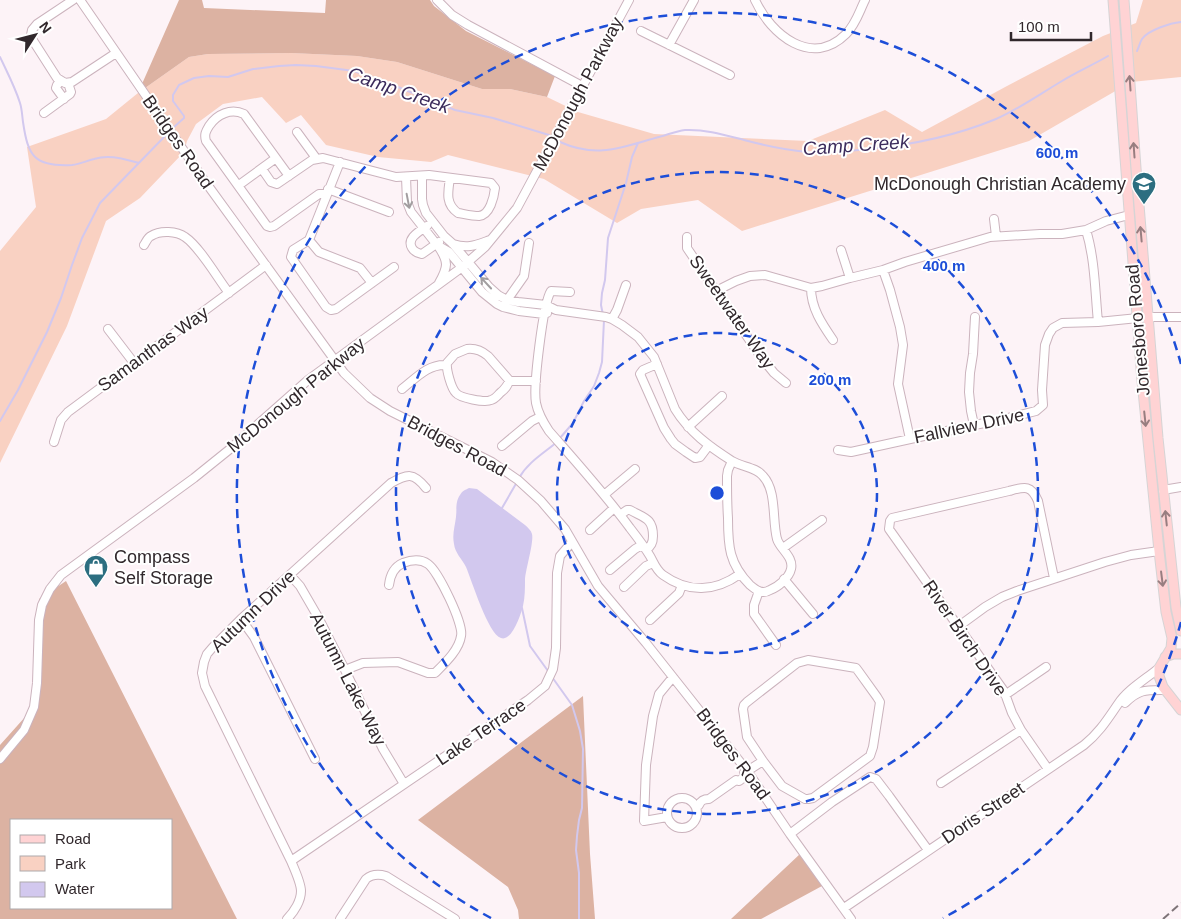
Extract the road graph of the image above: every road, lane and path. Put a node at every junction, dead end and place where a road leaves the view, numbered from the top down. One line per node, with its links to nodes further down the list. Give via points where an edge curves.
1 (73, 0): 14 (street, via 37,24 31,34 57,78)
2 (80, 0): 12 (street, Bridges Road)
3 (437, 0): 15 (street, via 468,25)
4 (629, 0): 15 (street, McDonough Parkway)
5 (694, 0): 11 (street)
6 (754, 0): 7 (street, via 783,36 795,45 814,48 829,45 842,37 854,24)
7 (865, 0)
8 (1113, 0): 30 (main road, Jonesboro Road)
9 (1124, 0): 63 (main road, Jonesboro Road, one-way to 9)
10 (640, 31): 11 (street)
11 (669, 45): 13 (street)
12 (116, 53): 14 (street, via 76,80); 46 (street, Bridges Road)
13 (730, 75)
14 (65, 82): 16 (street, via 71,92); 16 (street, via 56,88)
15 (582, 86): 38 (street, McDonough Parkway, via 517,208)
16 (64, 99): 17 (street)
17 (44, 112)
18 (298, 132): 20 (street)
19 (276, 158): 22 (street); 23 (street); 27 (street, via 244,114 230,112 217,117 206,131 206,139)
20 (316, 158): 21 (street); 23 (street)
21 (340, 162): 25 (street); 28 (street)
22 (262, 169): 23 (street, via 276,184); 27 (street)
23 (289, 176)
24 (422, 176): 25 (street); 26 (street); 32 (street, via 422,204)
25 (406, 177): 33 (street, one-way to 33, via 408,205)
26 (450, 178): 26 (street, via 492,184 495,189 493,202 483,215 458,213 453,209 447,199)
27 (239, 186): 28 (street, via 269,227)
28 (327, 191): 29 (street); 39 (street)
29 (389, 212)
30 (1129, 215): 34 (street); 66 (main road, Jonesboro Road)
31 (994, 219): 36 (street)
32 (432, 222): 33 (street); 35 (street)
33 (424, 228): 43 (street); 43 (street, via 411,239 413,250 422,254)
34 (1086, 230): 36 (street); 67 (street, via 1090,241)
35 (444, 236): 41 (street); 43 (street)
36 (996, 236): 49 (street)
37 (687, 237): 55 (street, Sweetwater Way, via 687,248)
38 (492, 239): 41 (street, via 468,247); 45 (street, McDonough Parkway)
39 (309, 240): 51 (street, via 318,252 360,268); 51 (street, via 293,250 292,261 327,308 335,310)
40 (529, 243): 58 (street, via 524,276)
41 (453, 244): 45 (street)
42 (144, 245): 57 (street, via 151,236 162,232 185,237 196,247)
43 (437, 245): 48 (street, via 449,252); 53 (street, via 447,264)
44 (841, 250): 50 (street)
45 (468, 262): 48 (street, McDonough Parkway); 58 (street, one-way to 45)
46 (266, 266): 57 (street, Samanthas Way); 70 (street, Bridges Road)
47 (394, 267): 51 (street)
48 (461, 268): 53 (street, McDonough Parkway); 58 (street, via 486,296 497,304)
49 (884, 270): 50 (street); 82 (street, via 897,311 903,345 898,384)
50 (850, 278): 54 (street)
51 (372, 284)
52 (626, 285): 65 (street)
53 (437, 286): 70 (street, McDonough Parkway)
54 (811, 288): 55 (street, via 765,275 750,276); 69 (street, via 815,308)
55 (716, 291): 76 (street, Sweetwater Way, via 761,357)
56 (570, 292): 59 (street, via 551,291)
57 (229, 294): 71 (street, Samanthas Way)
58 (505, 303): 59 (street); 61 (street, via 520,311)
59 (546, 305): 60 (street); 61 (street)
60 (556, 310): 61 (street); 65 (street)
61 (544, 314): 74 (street)
62 (975, 317): 80 (street, via 969,392)
63 (1148, 317): 64 (street, Fallview Drive); 66 (street, Fallview Drive); 91 (main road, Jonesboro Road)
64 (1181, 317)
65 (612, 318): 72 (street, via 638,338)
66 (1137, 318): 67 (street, Fallview Drive); 99 (main road, Jonesboro Road, one-way to 99)
67 (1098, 322): 80 (street, Fallview Drive, via 1062,323 1053,328 1045,345 1043,405 1036,411)
68 (108, 329): 71 (street)
69 (833, 340)
70 (334, 360): 96 (street, Bridges Road, via 370,398 492,462 518,480 541,500); 128 (street, McDonough Parkway, via 194,478 60,574 42,605 39,620 34,707 24,730)
71 (134, 363): 83 (street, Samanthas Way, via 68,412 60,420)
72 (657, 364): 81 (street, via 675,410); 84 (street, via 640,374 671,439 698,458)
73 (446, 365): 75 (street, via 458,352 480,351); 75 (street, via 456,394 462,396 491,400); 77 (street, via 428,368)
74 (536, 381): 75 (street); 79 (street)
75 (509, 382)
76 (786, 383)
77 (402, 388)
78 (722, 396): 81 (street)
79 (540, 417): 85 (street); 92 (street)
80 (974, 425): 82 (street, Fallview Drive)
81 (688, 427): 84 (street)
82 (910, 439): 86 (street, Fallview Drive, via 851,452)
83 (54, 442)
84 (709, 445): 87 (street)
85 (502, 446)
86 (838, 450)
87 (732, 461): 98 (street, via 756,470 767,481 777,539); 102 (street, via 727,476 728,543)
88 (635, 469): 92 (street)
89 (1181, 487): 91 (street)
90 (426, 488): 103 (street, Autumn Drive, via 411,475 391,483)
91 (1163, 490): 114 (main road, Jonesboro Road, one-way to 91)
92 (604, 495): 93 (street)
93 (617, 511): 95 (street); 97 (street); 97 (street, via 630,510 651,523 652,544)
94 (822, 520): 98 (street)
95 (590, 530)
96 (572, 542): 121 (street, Bridges Road, via 598,586); 134 (street, Lake Terrace, via 560,556 556,648 553,670 545,686)
97 (644, 547): 100 (street); 101 (street, via 635,549)
98 (783, 548): 105 (street, via 792,565)
99 (1158, 551): 104 (street, via 1131,555); 117 (main road, Jonesboro Road, one-way to 117, via 1172,638)
100 (653, 563): 107 (street, via 663,575); 108 (street)
101 (610, 570)
102 (740, 574): 107 (street, via 730,581 706,588); 109 (street)
103 (290, 575): 111 (street, Autumn Drive); 120 (street, Autumn Lake Way, via 300,586)
104 (1054, 578): 113 (street, via 1002,597); 113 (street, River Birch Drive, via 1038,503 1035,493 1029,488 892,518 889,529)
105 (784, 580): 109 (street, via 768,592); 110 (street)
106 (389, 585): 120 (street, via 399,565 419,560 427,563 433,568 458,619 462,634 459,643 435,673 398,662 363,663)
107 (682, 585): 112 (street, via 680,593)
108 (624, 587)
109 (760, 591): 115 (street, via 754,614)
110 (813, 614)
111 (241, 619): 129 (street, via 254,637); 139 (street, Autumn Drive, via 207,654 202,674 204,686)
112 (650, 620)
113 (958, 626): 123 (street, River Birch Drive)
114 (1181, 631)
115 (776, 645)
116 (1181, 654): 117 (main road)
117 (1166, 657): 119 (main road)
118 (1046, 666): 123 (street)
119 (1159, 668): 122 (main road, via 1159,680); 125 (street, Doris Street, via 1126,695)
120 (346, 670): 134 (street, Autumn Lake Way, via 383,749)
121 (673, 677): 132 (street, Bridges Road); 136 (street, via 659,694 653,716 646,765 644,821)
122 (1166, 691): 124 (main road); 125 (street, Doris Street, via 1140,692); 126 (main road)
123 (1005, 694): 127 (street, River Birch Drive)
124 (1181, 695)
125 (1115, 710): 131 (street, Doris Street, via 1090,740)
126 (1181, 710)
127 (1022, 730): 131 (street, River Birch Drive); 133 (street)
128 (0, 759)
129 (315, 759)
130 (763, 761): 130 (street, via 747,735 745,703 802,661 858,670 880,702 870,756 808,799 782,786); 132 (street)
131 (1048, 769): 138 (street, Doris Street)
132 (746, 772): 135 (street, via 736,776 736,780 703,806); 137 (street, Bridges Road)
133 (941, 783)
134 (404, 784): 139 (street, Lake Terrace)
135 (698, 806): 136 (street, via 680,798 669,806); 136 (street, via 697,817 686,828 676,827)
136 (667, 817)
137 (790, 834): 138 (street, via 870,777 886,791); 140 (street, Bridges Road)
138 (928, 850): 140 (street, Doris Street)
139 (291, 860): 141 (street, Autumn Drive, via 301,890 298,903)
140 (844, 908): 144 (street, Bridges Road)
141 (287, 919)
142 (340, 919): 143 (street, via 366,879 381,875)
143 (455, 919)
144 (851, 919)

